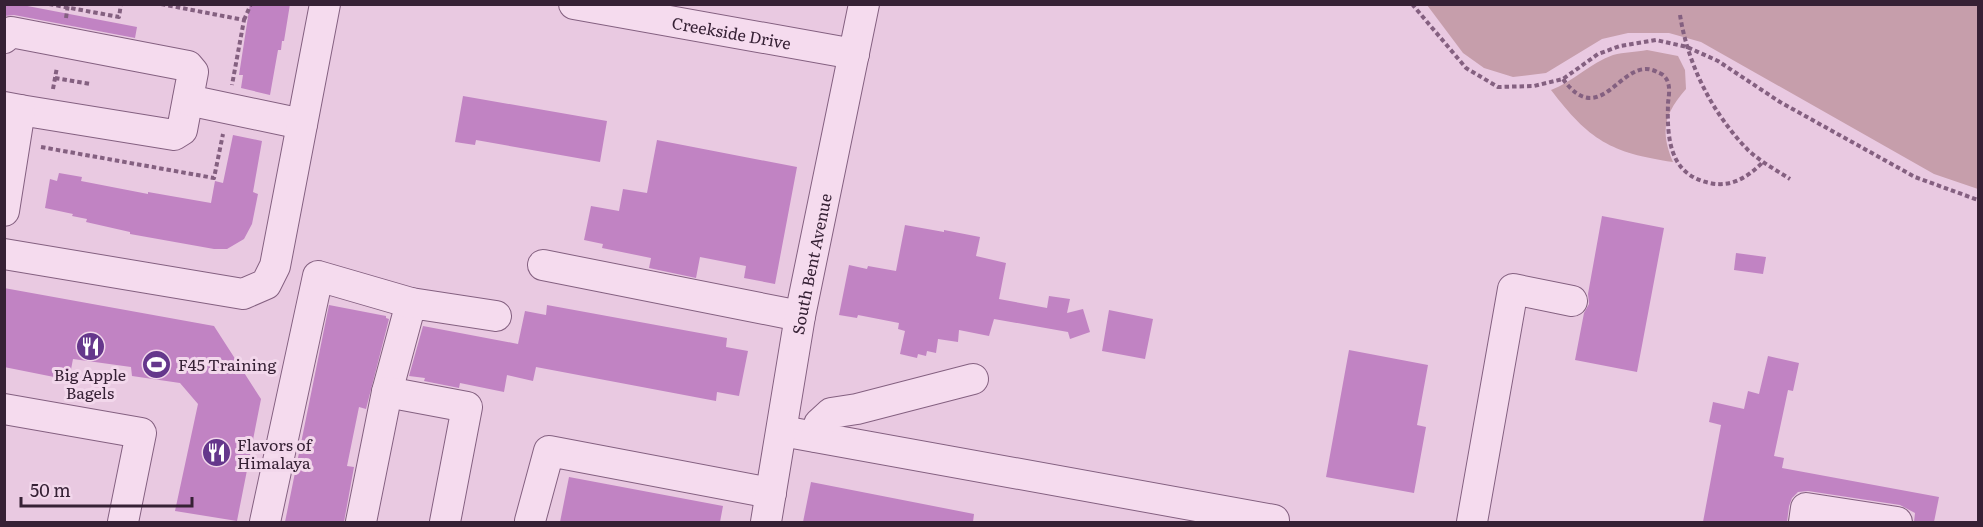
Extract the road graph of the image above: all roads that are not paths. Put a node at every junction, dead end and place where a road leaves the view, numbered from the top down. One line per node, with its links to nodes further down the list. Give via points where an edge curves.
1 (325, 4): 8 (street)
2 (574, 4): 5 (street, Creekside Drive)
3 (864, 4): 5 (street, South Bent Avenue)
4 (4, 39): 6 (street, via 11,32 188,66 193,72)
5 (854, 54): 15 (street, South Bent Avenue)
6 (188, 100): 7 (street, via 182,130 174,135); 8 (street)
7 (12, 108): 9 (street)
8 (302, 124): 10 (street, via 275,266 266,284 243,294)
9 (4, 211)
10 (4, 254)
11 (543, 265): 15 (street)
12 (1572, 301): 30 (street, via 1513,289)
13 (411, 303): 14 (street); 17 (street); 26 (street, via 318,276)
14 (496, 316)
15 (800, 316): 19 (street, South Bent Avenue)
16 (973, 379): 20 (street, via 831,413 819,424)
17 (387, 392): 27 (street); 28 (street, via 467,407)
18 (6, 418): 25 (street, via 141,433)
19 (782, 431): 20 (street); 21 (street, South Bent Avenue)
20 (816, 437): 24 (street)
21 (771, 493): 23 (street, via 549,451); 29 (street, South Bent Avenue)
22 (1857, 519): 31 (street, via 1806,508); 32 (street)
23 (530, 521)
24 (1274, 521)
25 (123, 522)
26 (266, 522)
27 (361, 522)
28 (445, 522)
29 (766, 522)
30 (1472, 522)
31 (1804, 522)
32 (1897, 522)

